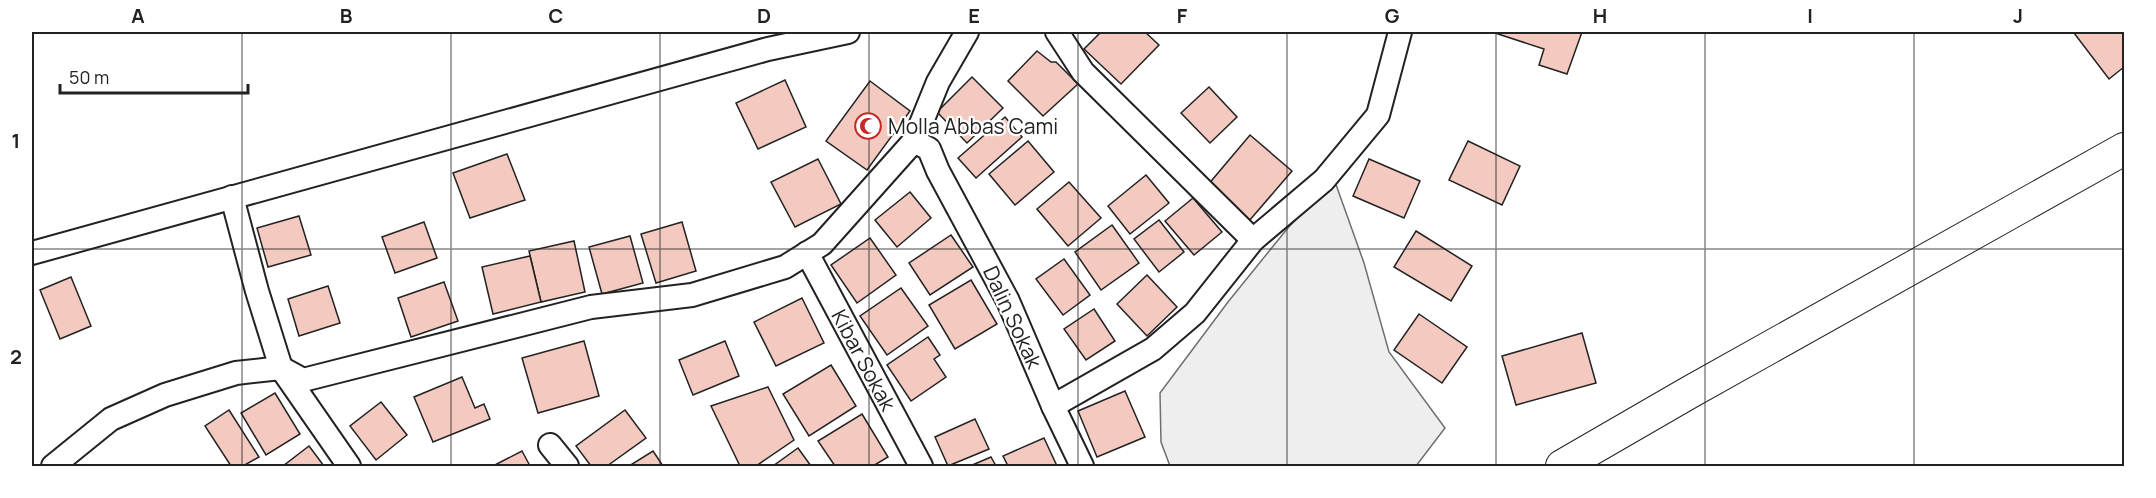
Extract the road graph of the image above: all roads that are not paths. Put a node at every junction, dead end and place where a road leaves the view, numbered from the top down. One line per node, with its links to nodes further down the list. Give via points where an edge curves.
1 (848, 32): 7 (street, via 768,49)
2 (967, 32): 5 (street, via 938,82)
3 (1057, 32): 8 (street, via 1083,72)
4 (1400, 32): 8 (street, via 1378,115 1323,180)
5 (914, 141): 10 (street, via 822,244); 12 (street, Dalin Sokak, via 929,149 1008,301)
6 (2124, 149): 14 (main road, via 1690,392)
7 (232, 197): 9 (street); 11 (street)
8 (1253, 240): 12 (street, via 1195,313 1153,349)
9 (32, 253)
10 (807, 253): 11 (street, via 785,267 692,295 591,307 303,380); 18 (street, Kibar Sokak)
11 (281, 368): 15 (street, via 236,373 165,395 111,419); 16 (street)
12 (1053, 406): 19 (street, Dalin Sokak)
13 (550, 445): 17 (street)
14 (1570, 465)
15 (53, 466)
16 (349, 466)
17 (567, 466)
18 (921, 466)
19 (1082, 466)

